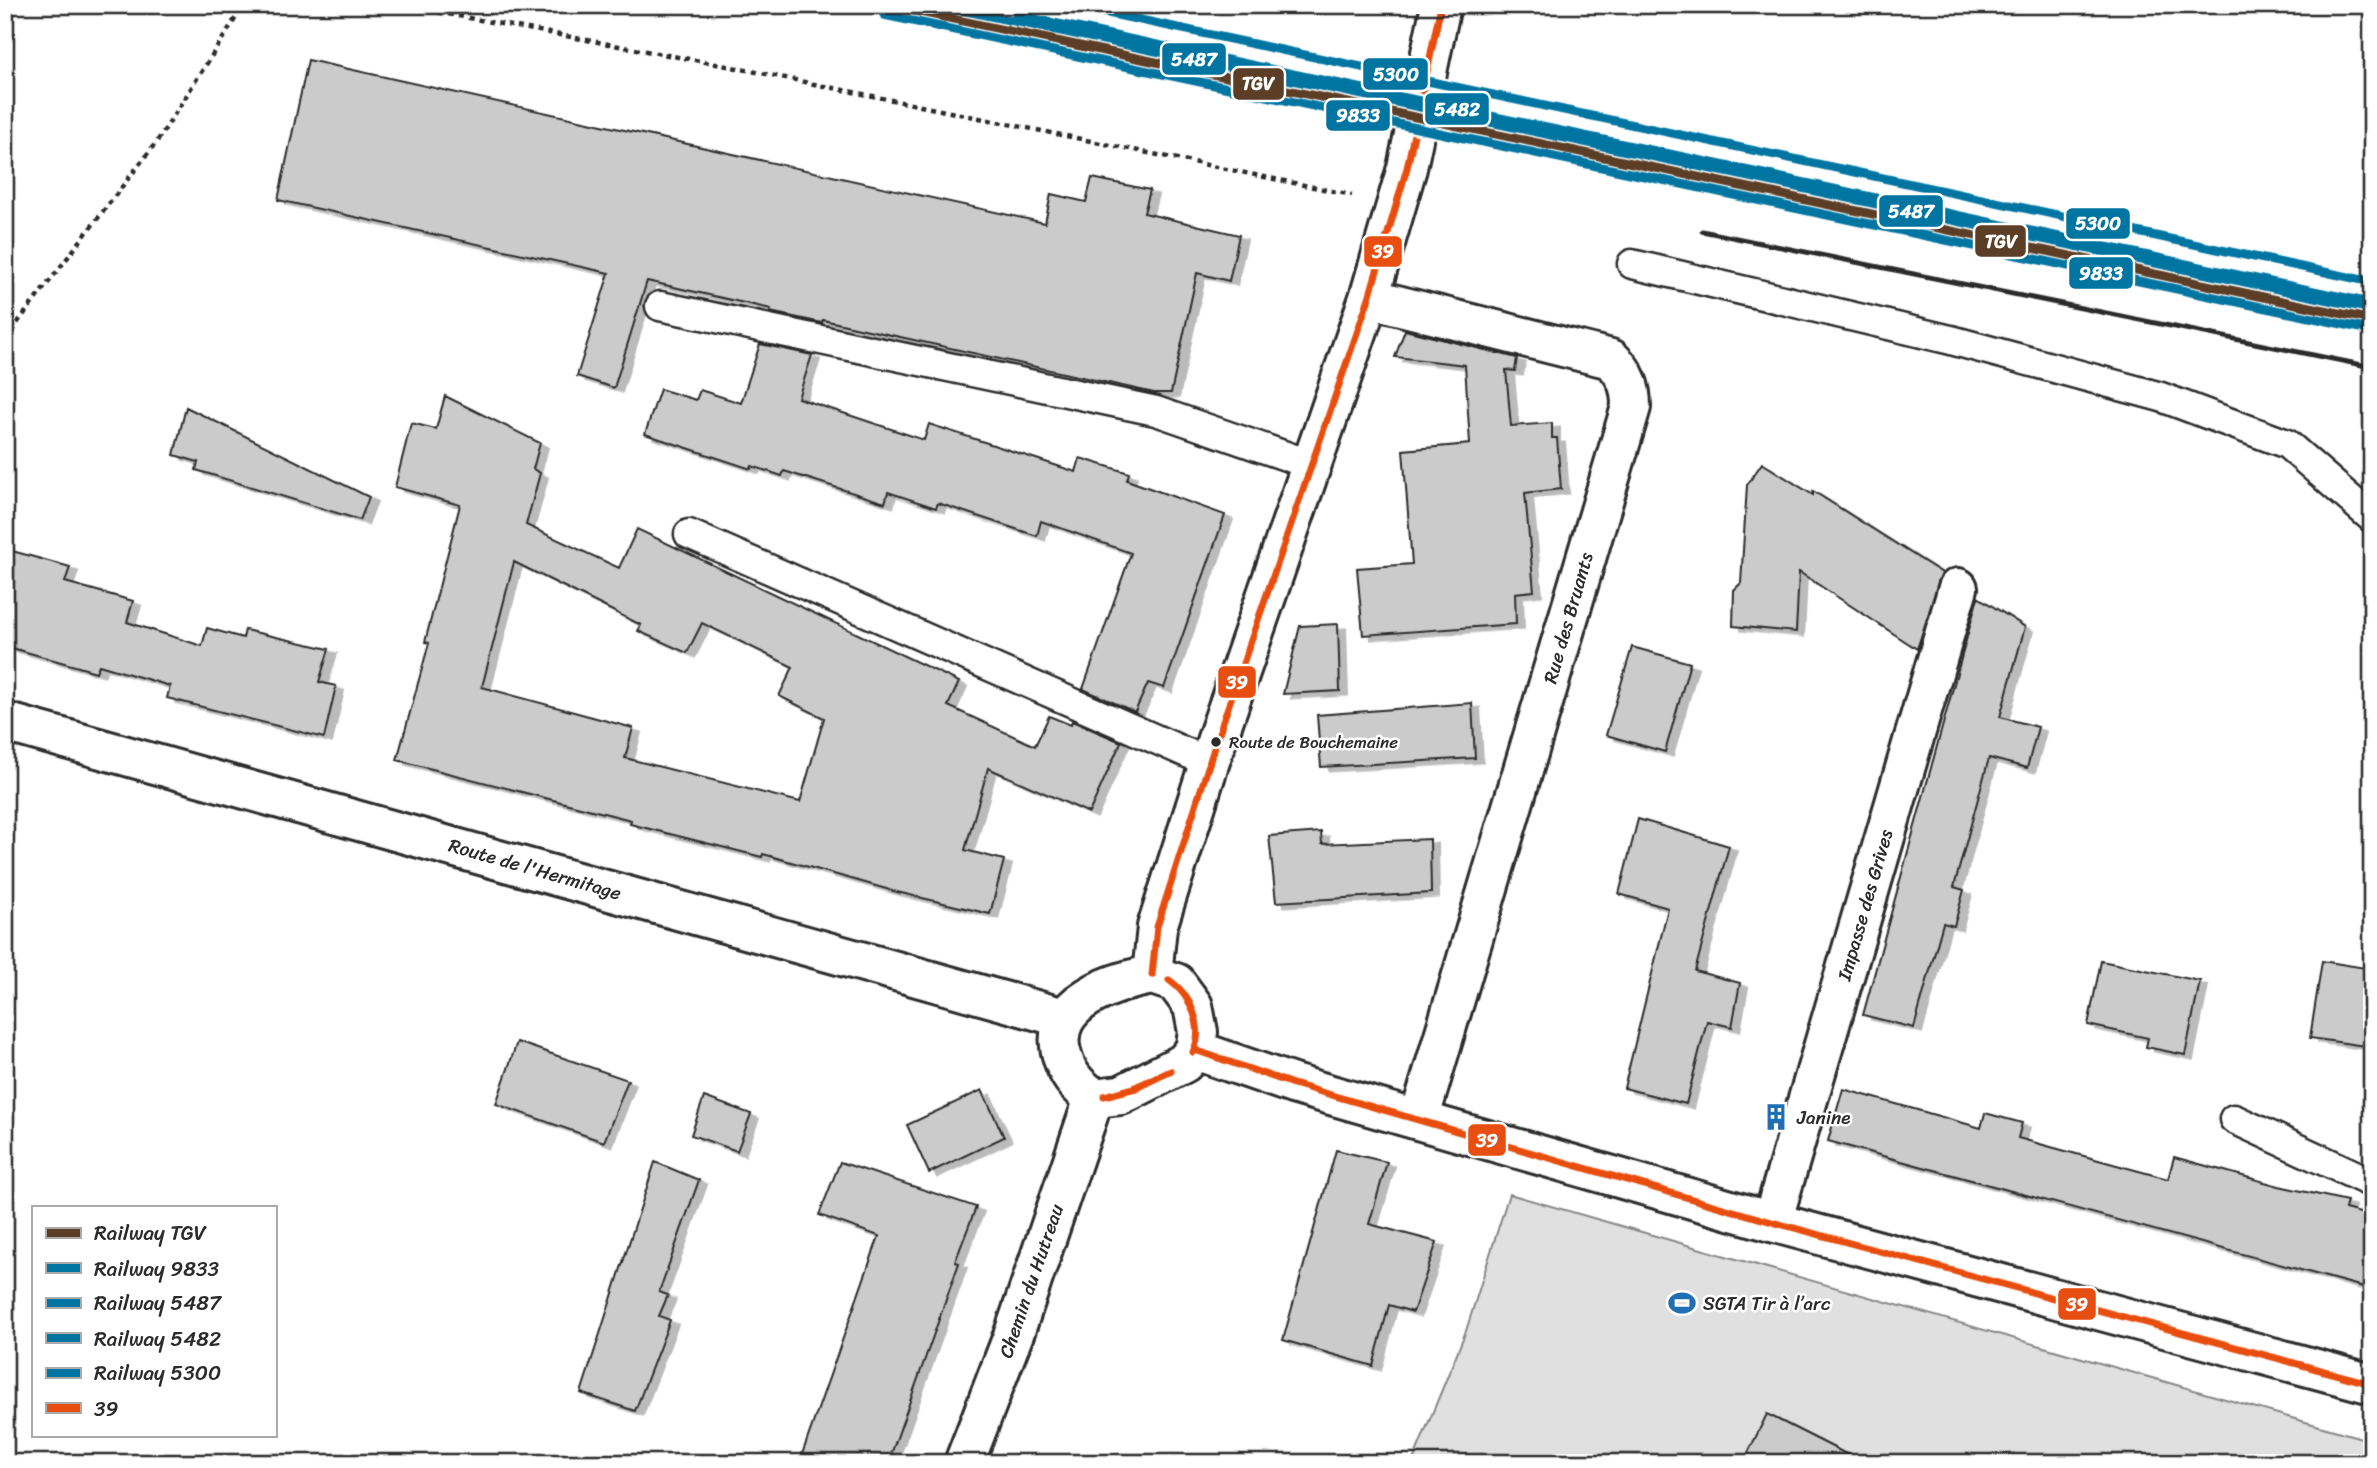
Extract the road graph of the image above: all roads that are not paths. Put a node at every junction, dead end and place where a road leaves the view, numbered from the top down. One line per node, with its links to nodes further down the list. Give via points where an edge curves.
1 (1441, 5): 3 (street, via 1407,168)
2 (1632, 264): 6 (lane, via 1951,340 2161,397 2287,444)
3 (1369, 298): 5 (street); 16 (street, Rue des Bruants, via 1611,359 1631,392 1627,420)
4 (660, 306): 5 (lane, via 1156,411)
5 (1312, 465): 10 (street)
6 (2372, 518)
7 (689, 534): 10 (lane)
8 (1958, 588): 18 (street, Impasse des Grives)
9 (5, 722): 12 (street, Route de l'Hermitage)
10 (1210, 763): 11 (street, via 1157,927)
11 (1152, 975): 12 (street, via 1128,979 1077,1003); 13 (street, via 1176,983 1193,1006 1198,1032)
12 (1064, 1018): 14 (street, via 1059,1041 1065,1067 1074,1084)
13 (1195, 1050): 14 (street, via 1184,1063 1121,1095); 16 (street)
14 (1094, 1098): 20 (street, Chemin du Hutreau, via 1015,1331)
15 (2234, 1119): 17 (lane)
16 (1419, 1120): 18 (street)
17 (2372, 1184)
18 (1772, 1222): 19 (street)
19 (2372, 1384)
20 (964, 1463)

